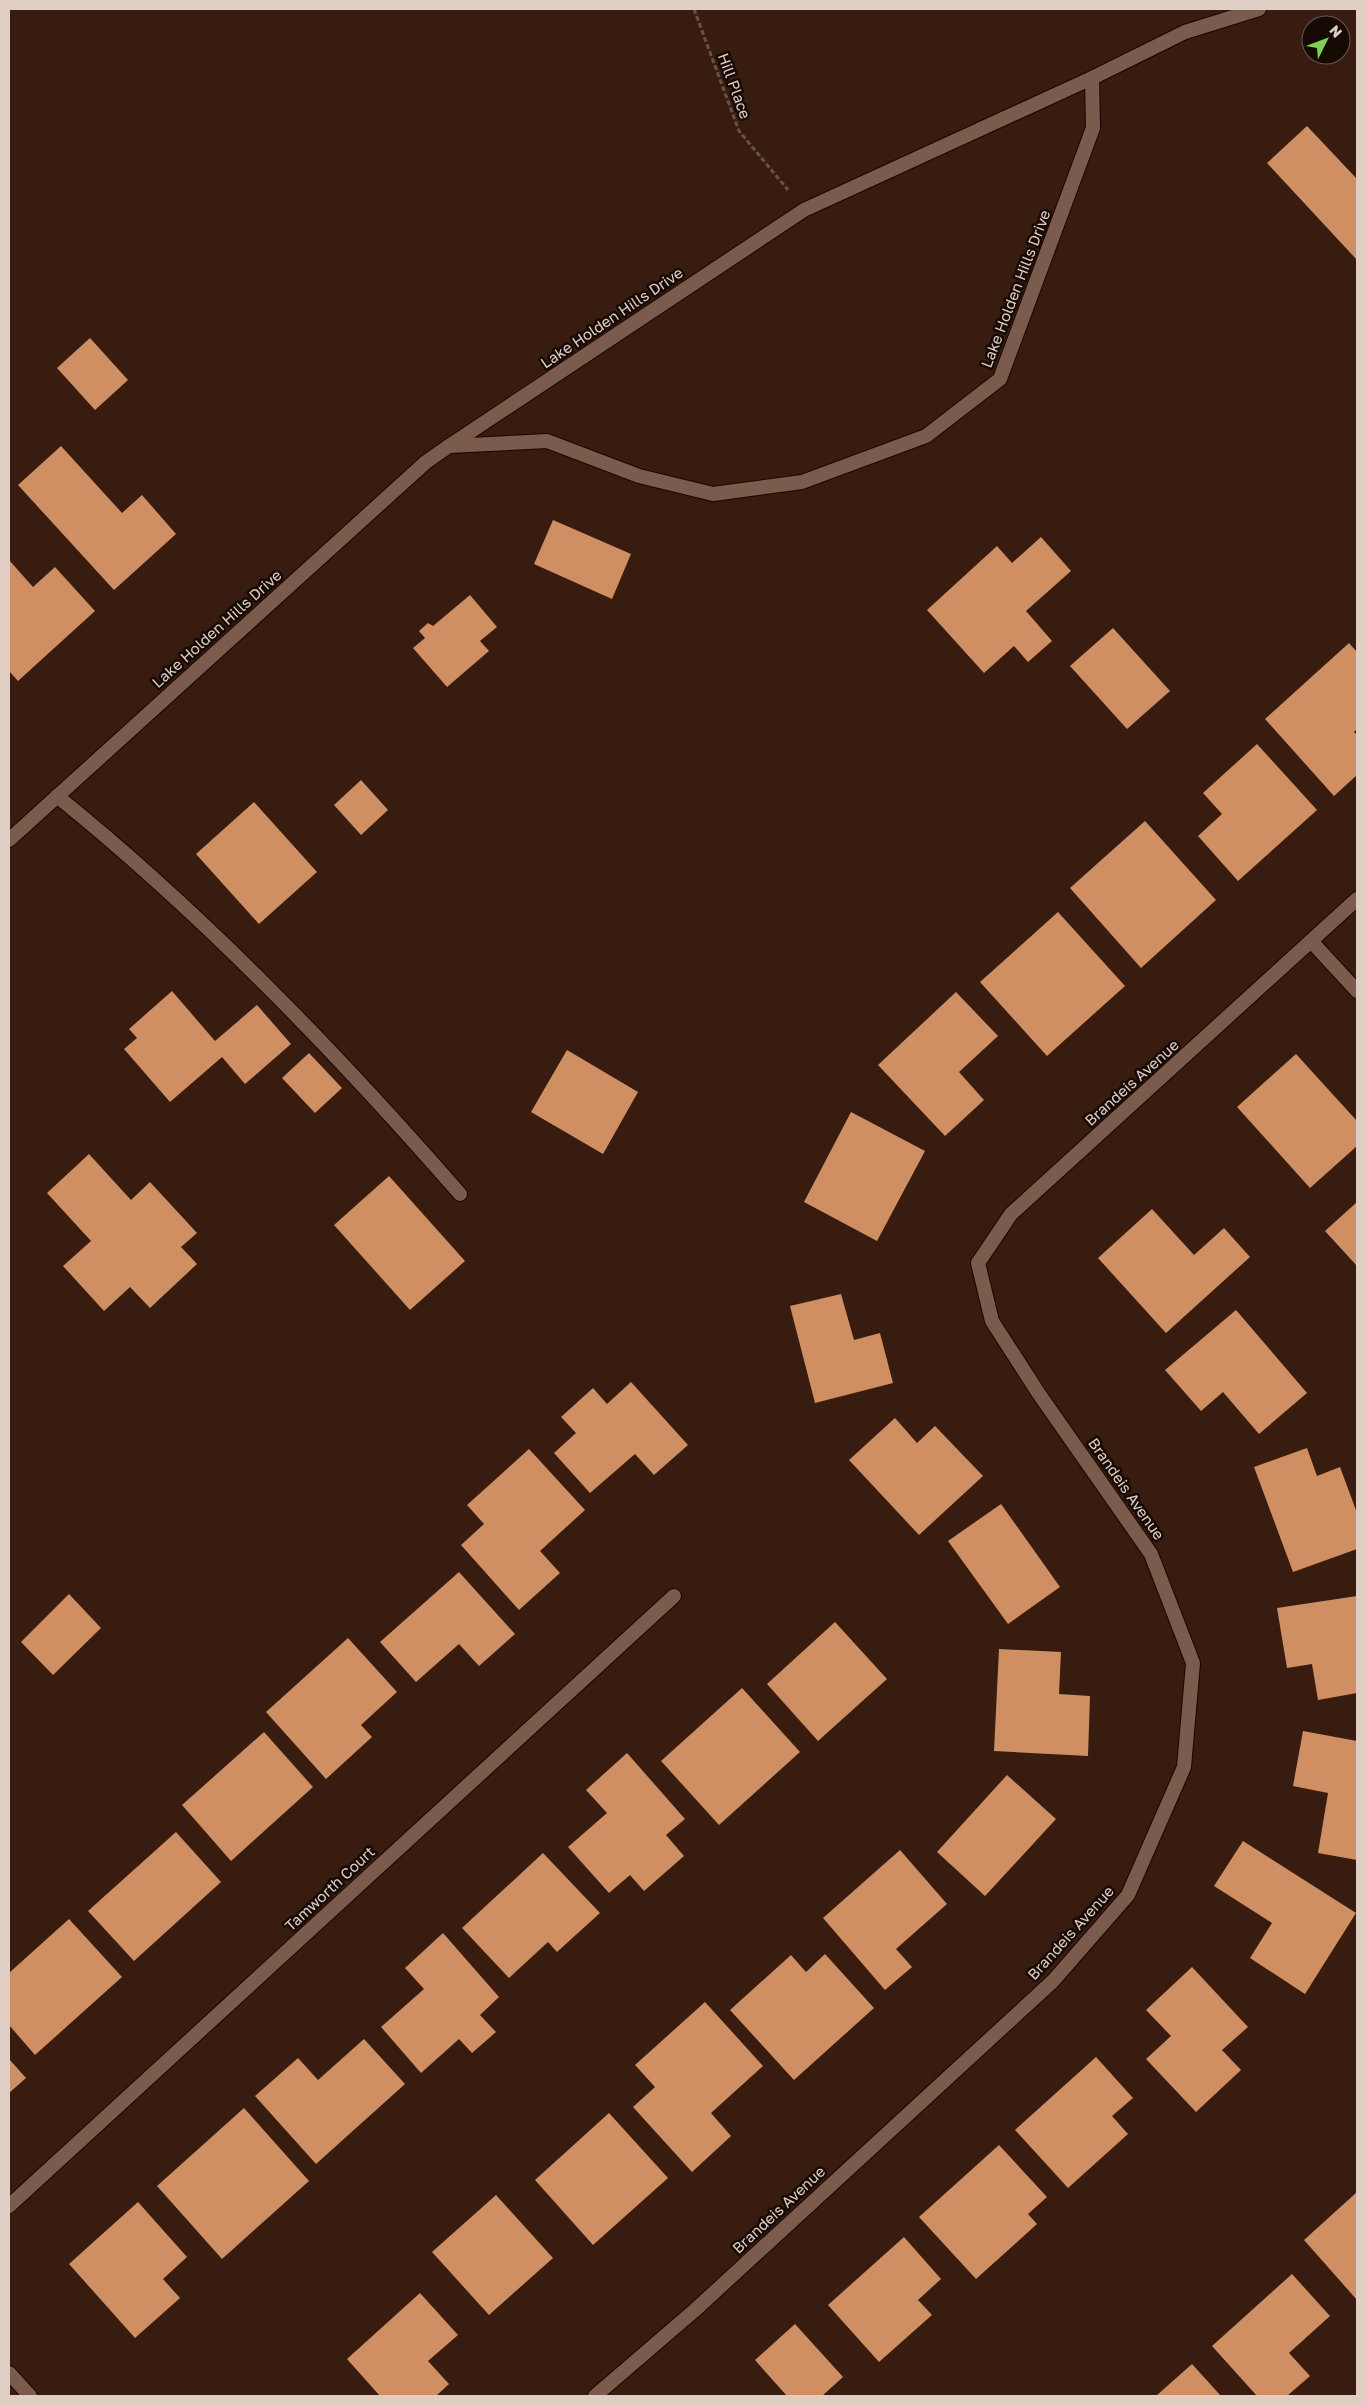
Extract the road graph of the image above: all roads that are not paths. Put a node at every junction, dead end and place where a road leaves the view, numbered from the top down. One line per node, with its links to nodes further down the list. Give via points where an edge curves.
1 (1258, 9): 2 (street, Lake Holden Hills Drive, via 1185,32)
2 (1092, 78): 3 (street, Lake Holden Hills Drive, via 804,210); 3 (street, Lake Holden Hills Drive, via 1093,128 1000,379 926,436 802,482 713,494 639,476 547,441)
3 (449, 446): 4 (street, Lake Holden Hills Drive, via 426,462)
4 (57, 796): 5 (street, Lake Holden Hills Drive); 9 (street, via 94,826 286,1006)
5 (9, 840)
6 (1357, 899): 7 (street, Brandeis Avenue)
7 (1311, 941): 8 (street); 14 (street, Brandeis Avenue, via 1011,1214 978,1263 992,1321 1151,1554 1193,1663 1184,1767 1128,1895 1053,1981 702,2303)
8 (1357, 991)
9 (460, 1194)
10 (674, 1596): 11 (street, Tamworth Court)
11 (9, 2206)
12 (9, 2373): 13 (street)
13 (30, 2396)
14 (595, 2396)

